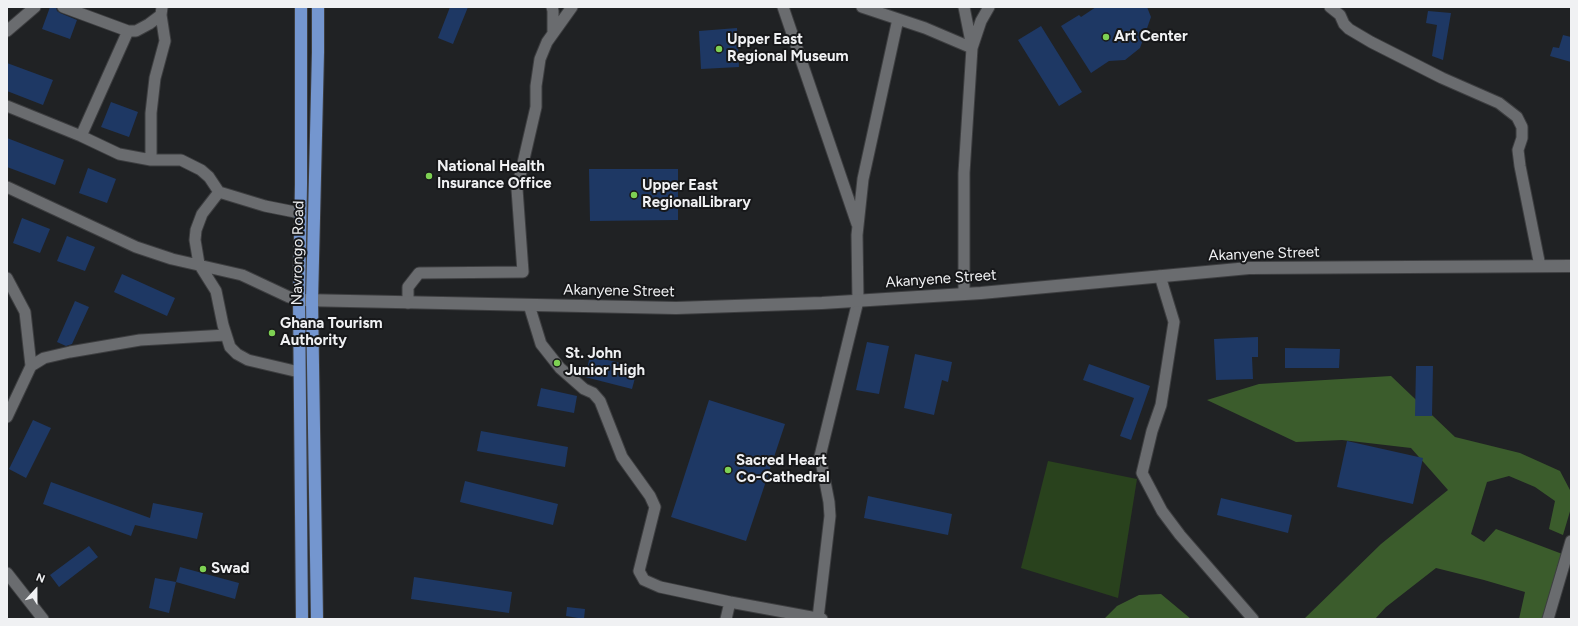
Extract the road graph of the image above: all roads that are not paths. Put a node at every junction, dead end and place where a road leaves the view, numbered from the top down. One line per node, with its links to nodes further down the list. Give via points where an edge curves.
1 (35, 7): 14 (street)
2 (63, 7): 15 (street)
3 (301, 7): 23 (highway, Navrongo Road)
4 (318, 7): 32 (highway, Navrongo Road)
5 (552, 7): 16 (street)
6 (572, 7): 16 (street)
7 (783, 7): 24 (street)
8 (862, 7): 13 (street)
9 (964, 7): 17 (street)
10 (989, 7): 17 (street, via 981,21)
11 (1330, 7): 26 (street, via 1340,15 1349,29 1442,78 1499,102 1517,117 1522,127 1518,150 1520,166)
12 (162, 11): 15 (street, via 149,24 136,31); 20 (street, via 165,41 155,78)
13 (898, 19): 17 (street); 24 (street, via 863,179)
14 (7, 31)
15 (128, 31): 19 (street)
16 (553, 33): 34 (street, via 540,59 536,107 517,189 522,272 419,273 408,287)
17 (972, 48): 30 (street, via 964,174)
18 (7, 106): 19 (street)
19 (81, 136): 20 (street, via 119,154)
20 (150, 160): 22 (street, via 181,160 191,163 209,177)
21 (7, 187): 25 (street, via 136,247 172,259)
22 (219, 192): 23 (street, via 265,206); 25 (street, via 202,214 196,230)
23 (300, 213): 31 (highway, Navrongo Road)
24 (858, 227): 33 (street)
25 (199, 264): 31 (street, via 242,275); 36 (street, via 216,291)
26 (1540, 266): 27 (street, Akanyene Street); 28 (street, Akanyene Street, via 1249,268)
27 (1571, 266)
28 (1160, 276): 30 (street, Akanyene Street); 48 (street, via 1174,322 1161,405 1142,473 1162,511 1180,535)
29 (7, 278): 37 (street, via 25,312)
30 (964, 294): 33 (street, Akanyene Street)
31 (299, 300): 32 (street, Akanyene Street); 38 (highway, Navrongo Road)
32 (312, 301): 34 (street, Akanyene Street); 45 (highway, Navrongo Road)
33 (858, 301): 35 (street, Akanyene Street, via 676,308); 47 (street, via 820,456 830,516)
34 (408, 303): 35 (street, Akanyene Street)
35 (529, 305): 42 (street, via 541,344 560,368 600,401 622,457 655,507 639,571 644,580 660,587)
36 (226, 335): 37 (street, via 140,340 44,358); 38 (street, via 230,348 242,357)
37 (31, 366): 39 (street)
38 (299, 372): 44 (highway, Navrongo Road)
39 (7, 418)
40 (1571, 541): 49 (street)
41 (7, 573): 43 (street)
42 (730, 602): 46 (street); 47 (street)
43 (43, 619)
44 (302, 619)
45 (317, 619)
46 (726, 619)
47 (820, 619)
48 (1253, 619)
49 (1548, 619)

